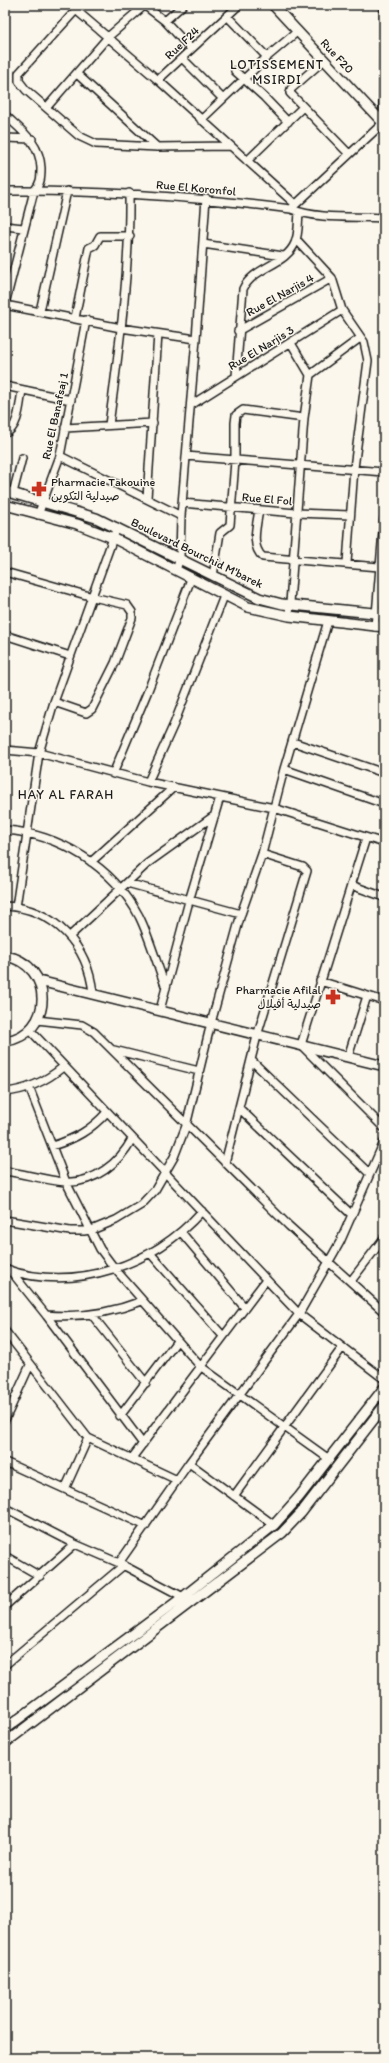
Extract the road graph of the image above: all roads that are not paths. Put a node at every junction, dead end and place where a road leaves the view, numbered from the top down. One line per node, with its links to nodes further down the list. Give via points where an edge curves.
1 (70, 5): 7 (street)
2 (145, 5): 9 (street); 11 (street)
3 (183, 5): 9 (street)
4 (239, 5): 8 (street, Rue F24)
5 (273, 5): 10 (main road, Rue F20)
6 (384, 7): 26 (street)
7 (76, 10): 11 (street); 21 (street, via 19,73 21,84)
8 (227, 16): 12 (street, Rue F24); 13 (street)
9 (165, 21): 12 (street)
10 (298, 32): 13 (street); 15 (main road, Rue F20)
11 (108, 37): 17 (street); 19 (street)
12 (191, 49): 14 (street, Rue F24)
13 (267, 57): 18 (street)
14 (182, 58): 19 (street, Rue F24); 20 (street)
15 (324, 60): 22 (street, via 290,90); 26 (main road, Rue F20)
16 (236, 71): 18 (street)
17 (77, 74): 21 (street); 30 (street)
18 (245, 78): 20 (street); 25 (street)
19 (158, 80): 24 (street)
20 (223, 99): 24 (street)
21 (47, 107): 30 (street, via 87,141 107,145)
22 (303, 107): 25 (street); 31 (street)
23 (5, 115): 28 (street)
24 (201, 120): 29 (street)
25 (288, 122): 32 (street)
26 (384, 123): 31 (street)
27 (5, 138): 28 (street)
28 (32, 139): 34 (street, via 39,152 41,178 39,186)
29 (230, 146): 30 (street); 32 (street)
30 (158, 147)
31 (349, 154): 38 (street)
32 (247, 161): 38 (street)
33 (5, 191): 34 (street, Rue El Koronfol)
34 (34, 191): 35 (street, Rue El Koronfol); 42 (street)
35 (67, 191): 36 (street, Rue El Koronfol); 50 (street)
36 (129, 193): 37 (street, Rue El Koronfol); 43 (street)
37 (206, 198): 38 (street, Rue El Koronfol); 45 (street)
38 (293, 206): 39 (street, Rue El Koronfol)
39 (299, 212): 40 (street, Rue El Koronfol); 44 (street)
40 (384, 218)
41 (5, 226): 42 (street)
42 (23, 228): 48 (street)
43 (130, 236): 51 (street, via 100,236 95,245 89,248); 53 (street)
44 (296, 239): 46 (street, Rue El Narjis 4, via 292,249); 47 (street)
45 (203, 244): 46 (street); 57 (street)
46 (283, 256): 54 (street, Rue El Narjis 4, via 246,283)
47 (332, 278): 49 (street); 54 (street, Rue El Narjis 4)
48 (5, 305): 50 (street)
49 (342, 310): 56 (street); 58 (street, Rue El Narjis 3)
50 (40, 311): 51 (street)
51 (75, 318): 52 (street)
52 (86, 320): 53 (street); 63 (street, Rue El Banafsaj 1)
53 (121, 328): 55 (street); 67 (street)
54 (238, 330): 60 (street, Rue El Narjis 4)
55 (158, 334): 57 (street); 66 (street)
56 (360, 338): 59 (street); 75 (street, via 364,342 368,361)
57 (196, 339): 64 (street)
58 (291, 343): 59 (street); 60 (street, Rue El Narjis 3)
59 (310, 375): 65 (street)
60 (236, 376): 64 (street, Rue El Narjis 3)
61 (5, 386): 62 (street)
62 (22, 390): 63 (street); 69 (street, via 15,422)
63 (71, 400): 68 (street, Rue El Banafsaj 1)
64 (191, 406): 71 (street)
65 (304, 418): 73 (street, via 240,411 234,422); 74 (street)
66 (153, 423): 67 (street); 78 (street)
67 (108, 425): 68 (street)
68 (65, 428): 70 (street, Rue El Banafsaj 1)
69 (5, 433)
70 (60, 456): 78 (street); 79 (street, Rue El Banafsaj 1)
71 (186, 456): 73 (street); 80 (street)
72 (22, 458): 77 (street)
73 (235, 461): 74 (street); 82 (street)
74 (300, 464): 75 (street); 84 (street)
75 (354, 468): 76 (street); 86 (street)
76 (384, 472)
77 (9, 492): 79 (main road, Boulevard Bourchid M'barek)
78 (146, 498): 87 (street)
79 (43, 502): 85 (street, Rue El Banafsaj 1); 89 (main road, Boulevard Bourchid M'barek)
80 (182, 503): 82 (street, Rue El Fol); 87 (street)
81 (5, 505): 85 (main road, Boulevard Bourchid M'barek)
82 (230, 507): 83 (street, Rue El Fol); 97 (street, via 230,525 222,530 219,536)
83 (259, 510): 84 (street, Rue El Fol); 92 (street, via 255,536 259,553 263,557)
84 (296, 513): 86 (street, Rue El Fol); 92 (street)
85 (38, 515): 90 (main road, Boulevard Bourchid M'barek, via 77,524)
86 (350, 515): 93 (street)
87 (181, 516): 91 (street)
88 (384, 519): 94 (street)
89 (117, 527): 90 (street); 91 (main road, Boulevard Bourchid M'barek)
90 (113, 538): 95 (main road, Boulevard Bourchid M'barek); 100 (street)
91 (180, 558): 95 (street); 97 (main road, Boulevard Bourchid M'barek)
92 (292, 560): 93 (street); 101 (street)
93 (347, 563): 94 (street)
94 (379, 567): 102 (street)
95 (176, 570): 98 (main road, Boulevard Bourchid M'barek)
96 (5, 572): 100 (street)
97 (213, 576): 101 (main road, Boulevard Bourchid M'barek, via 252,595)
98 (191, 579): 99 (main road, Boulevard Bourchid M'barek); 114 (street)
99 (224, 596): 103 (main road, Boulevard Bourchid M'barek, via 254,609); 115 (street, via 174,724)
100 (93, 597): 107 (street); 108 (street, via 127,605 132,612 132,618 115,663 90,712 86,713)
101 (290, 604): 102 (main road, Boulevard Bourchid M'barek); 103 (street)
102 (380, 613): 105 (street)
103 (289, 616): 104 (main road, Boulevard Bourchid M'barek)
104 (328, 621): 105 (main road, Boulevard Bourchid M'barek); 109 (street)
105 (379, 627)
106 (5, 635): 107 (street)
107 (70, 656): 108 (street)
108 (54, 702): 111 (street)
109 (292, 742): 112 (street); 113 (street)
110 (5, 750): 111 (street)
111 (38, 753): 114 (street); 122 (street)
112 (284, 769): 118 (street); 119 (street)
113 (384, 773)
114 (113, 774): 115 (street)
115 (148, 782): 116 (street)
116 (174, 787): 117 (street); 126 (street)
117 (220, 797): 119 (street); 120 (street)
118 (384, 804)
119 (274, 808): 123 (street); 125 (street)
120 (215, 815): 127 (street, via 157,856); 131 (street)
121 (5, 830): 122 (street)
122 (26, 833): 126 (street, via 60,844); 133 (street)
123 (366, 838): 124 (street); 128 (street)
124 (384, 843)
125 (262, 854): 134 (street); 147 (street, via 303,867 307,871)
126 (91, 862): 129 (street)
127 (127, 883): 129 (street); 131 (street)
128 (351, 885): 130 (street); 138 (street)
129 (121, 890): 135 (street); 139 (street, via 139,917)
130 (384, 897)
131 (189, 900): 134 (street); 139 (street)
132 (5, 906): 133 (street)
133 (16, 907): 135 (street, via 51,920)
134 (241, 914): 145 (street)
135 (70, 936): 140 (street, via 86,963)
136 (5, 956): 137 (main road, via 25,964)
137 (39, 981): 140 (main road); 144 (main road, via 42,1003)
138 (320, 981): 141 (street); 149 (street)
139 (166, 988): 143 (street)
140 (93, 993): 143 (main road)
141 (367, 996): 142 (street); 151 (street)
142 (384, 1001)
143 (160, 1010): 145 (main road)
144 (37, 1020): 146 (main road); 150 (street, via 82,1025 94,1032)
145 (211, 1022): 147 (main road); 155 (street)
146 (30, 1030): 148 (main road, via 18,1038); 153 (street)
147 (257, 1036): 149 (main road); 152 (street)
148 (5, 1041)
149 (301, 1046): 151 (main road); 161 (street)
150 (113, 1050): 155 (street); 160 (street)
151 (348, 1057): 154 (main road)
152 (251, 1060): 158 (street); 168 (street)
153 (64, 1066): 156 (street); 159 (street)
154 (384, 1066)
155 (199, 1070): 160 (street)
156 (30, 1087): 157 (street); 164 (street)
157 (5, 1092)
158 (240, 1109): 165 (street); 171 (street)
159 (107, 1112): 162 (street); 164 (street, via 83,1134)
160 (186, 1126): 165 (street); 167 (street)
161 (384, 1128)
162 (132, 1139): 167 (street); 169 (street, via 122,1155 105,1170 90,1177)
163 (384, 1142): 168 (street)
164 (52, 1146): 169 (street)
165 (225, 1163): 177 (street)
166 (5, 1171): 169 (street)
167 (165, 1174): 170 (street); 173 (street, via 152,1194 136,1208 112,1222)
168 (370, 1174): 171 (street)
169 (66, 1182): 173 (street)
170 (202, 1211): 174 (street); 180 (street)
171 (352, 1215): 177 (street)
172 (5, 1220): 173 (street, via 63,1230)
173 (91, 1230): 178 (street)
174 (181, 1232): 176 (street); 183 (street)
175 (384, 1238): 181 (street)
176 (150, 1253): 178 (street); 189 (street)
177 (329, 1263): 181 (street); 185 (street)
178 (114, 1269): 179 (street, via 61,1277); 182 (street)
179 (7, 1270): 186 (street)
180 (266, 1280): 183 (street); 185 (street)
181 (351, 1281): 184 (street)
182 (142, 1301): 187 (street, via 118,1310); 190 (street)
183 (245, 1308): 189 (street)
184 (383, 1308)
185 (299, 1314): 191 (street); 197 (street)
186 (46, 1315): 187 (street); 199 (street)
187 (92, 1315): 195 (street)
188 (5, 1331): 192 (street)
189 (223, 1336): 193 (street)
190 (177, 1341): 193 (street); 195 (street)
191 (342, 1348): 194 (street); 201 (street)
192 (30, 1365): 200 (street); 202 (street)
193 (200, 1366): 197 (street); 203 (street)
194 (384, 1379)
195 (146, 1383): 199 (street)
196 (384, 1388): 205 (main road)
197 (240, 1395): 201 (street); 207 (street)
198 (384, 1406): 219 (main road, via 292,1523)
199 (120, 1416): 203 (street)
200 (5, 1420)
201 (284, 1428): 205 (street); 210 (street)
202 (88, 1438): 204 (street); 209 (street)
203 (143, 1444): 204 (street)
204 (132, 1458): 208 (street)
205 (329, 1459): 212 (main road)
206 (5, 1462): 209 (street)
207 (189, 1463): 208 (street); 210 (street)
208 (177, 1480): 213 (street)
209 (65, 1489): 213 (street)
210 (234, 1496): 212 (street)
211 (5, 1508): 214 (street)
212 (274, 1525): 218 (main road)
213 (146, 1526): 216 (street)
214 (75, 1544): 216 (street); 217 (street)
215 (6, 1557): 217 (street)
216 (121, 1564): 218 (street); 221 (street)
217 (40, 1576): 220 (street)
218 (183, 1597): 219 (street); 222 (main road)
219 (192, 1603): 223 (main road)
220 (5, 1606)
221 (5, 1665)
222 (5, 1729)
223 (5, 1743)

